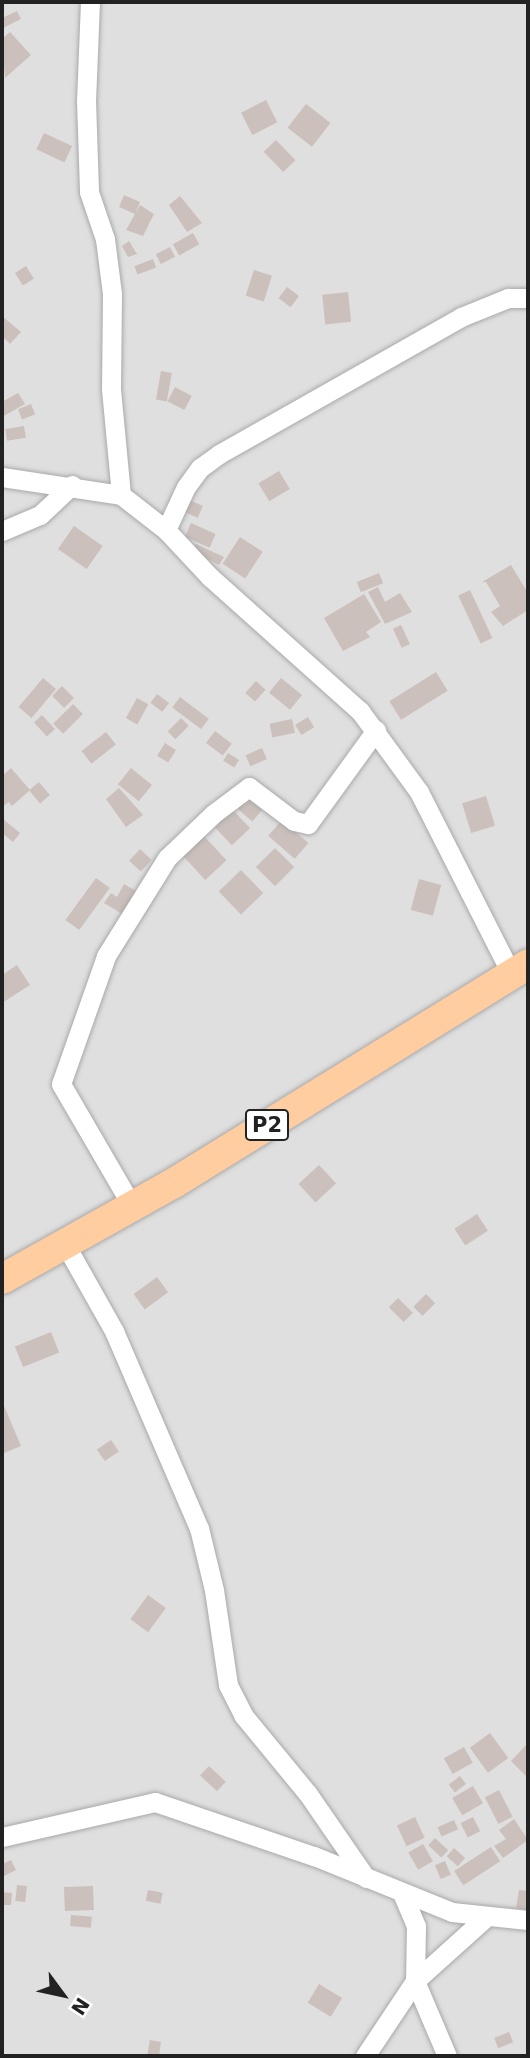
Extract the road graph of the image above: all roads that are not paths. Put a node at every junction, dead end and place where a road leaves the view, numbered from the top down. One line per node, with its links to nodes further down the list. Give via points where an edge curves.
1 (90, 2): 5 (street, via 89,192 105,239 112,293 111,389)
2 (528, 298): 6 (street, via 508,298 461,317 219,454 200,468 186,487)
3 (2, 477): 4 (street)
4 (72, 485): 5 (street); 7 (street, via 40,515)
5 (121, 495): 6 (street)
6 (166, 530): 8 (street, via 209,577 307,661)
7 (2, 531)
8 (382, 737): 9 (street, via 419,792); 10 (street, via 308,824 294,821 249,787 213,814 167,858 106,956 61,1084)
9 (520, 968): 10 (main road, P2)
10 (132, 1206): 11 (main road, P2)
11 (65, 1244): 12 (main road, P2); 14 (street, via 114,1331 199,1528 228,1685 243,1715 308,1794)
12 (2, 1279)
13 (2, 1837): 14 (street, via 155,1801)
14 (366, 1878): 15 (street)
15 (402, 1893): 16 (street); 18 (street, via 416,1926)
16 (485, 1919): 17 (street); 18 (street)
17 (528, 1920)
18 (415, 1981): 19 (street); 20 (street)
19 (365, 2056)
20 (447, 2056)

